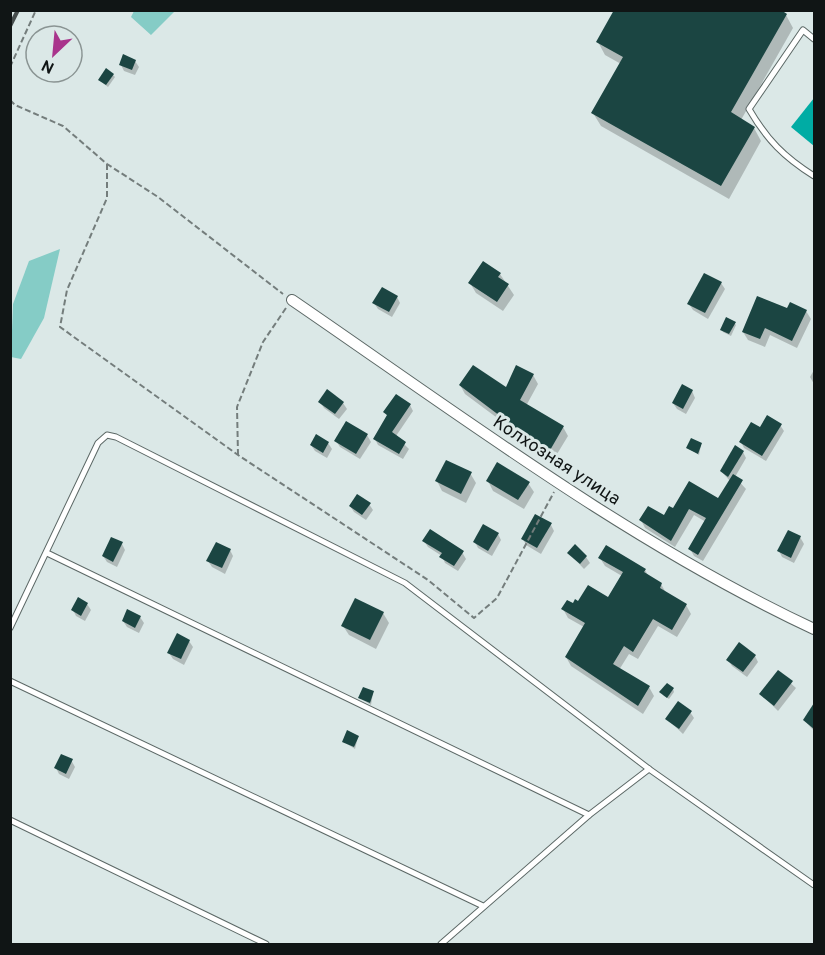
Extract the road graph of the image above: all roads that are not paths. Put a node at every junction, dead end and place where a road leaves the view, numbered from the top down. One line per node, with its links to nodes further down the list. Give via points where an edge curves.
1 (814, 39): 2 (lane, via 803,30 749,109 785,157)
2 (814, 176)
3 (292, 300): 6 (street, Колхозная улица, via 559,484 772,609)
4 (46, 553): 5 (lane); 8 (lane, via 98,443 107,435 116,437 405,583); 9 (lane)
5 (10, 628)
6 (814, 629)
7 (10, 681): 12 (lane)
8 (649, 769): 9 (lane); 11 (lane)
9 (589, 815): 12 (lane)
10 (10, 820): 13 (lane)
11 (814, 885)
12 (483, 906): 14 (lane)
13 (266, 945)
14 (441, 945)

